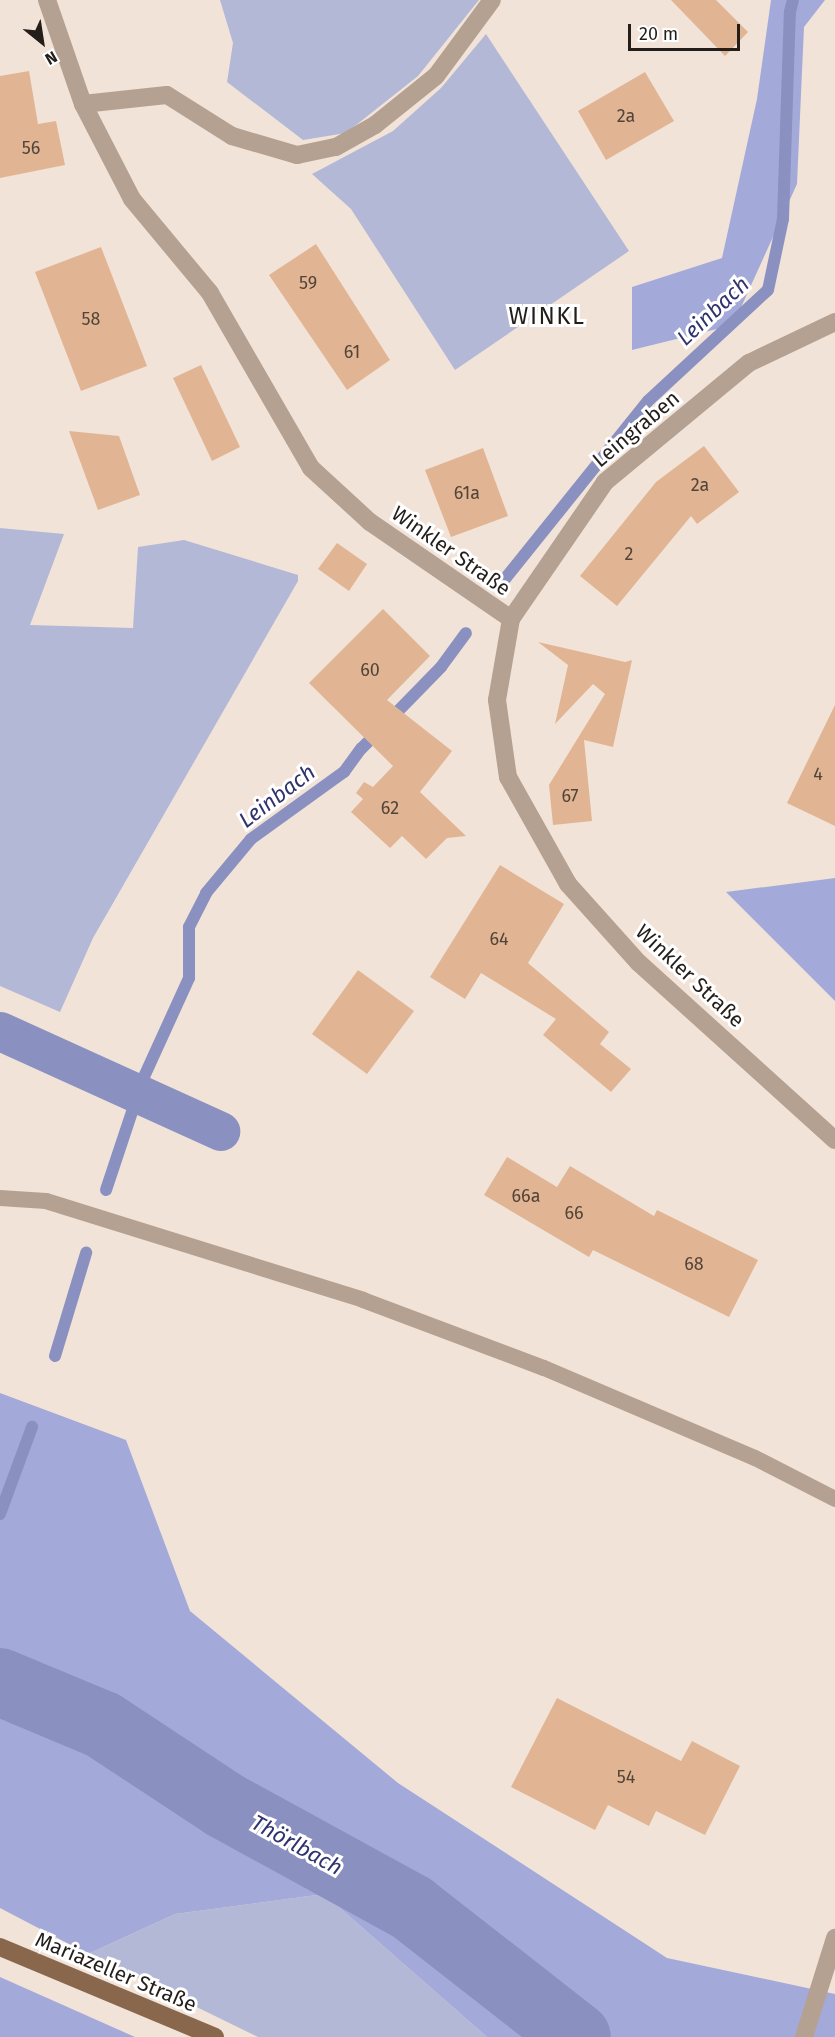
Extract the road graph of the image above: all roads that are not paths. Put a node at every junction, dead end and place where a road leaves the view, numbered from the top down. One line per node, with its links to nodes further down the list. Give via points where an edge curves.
1 (47, 0): 3 (street, Winkler Straße)
2 (492, 0): 3 (street, via 436,76 375,125 336,147 297,154 232,136 167,95)
3 (83, 104): 5 (street, Winkler Straße, via 132,199 210,293 311,468 370,522)
4 (835, 322): 5 (street, Leingraben, via 749,363 605,482)
5 (511, 619): 6 (street, Winkler Straße, via 497,700 508,777 568,884 639,963)
6 (835, 1140)
7 (0, 1198): 8 (lane, via 46,1202 363,1299 544,1368 754,1458)
8 (835, 1499)
9 (835, 1938): 12 (street)
10 (0, 1947): 11 (main road, Mariazeller Straße)
11 (215, 2037)
12 (804, 2037)

